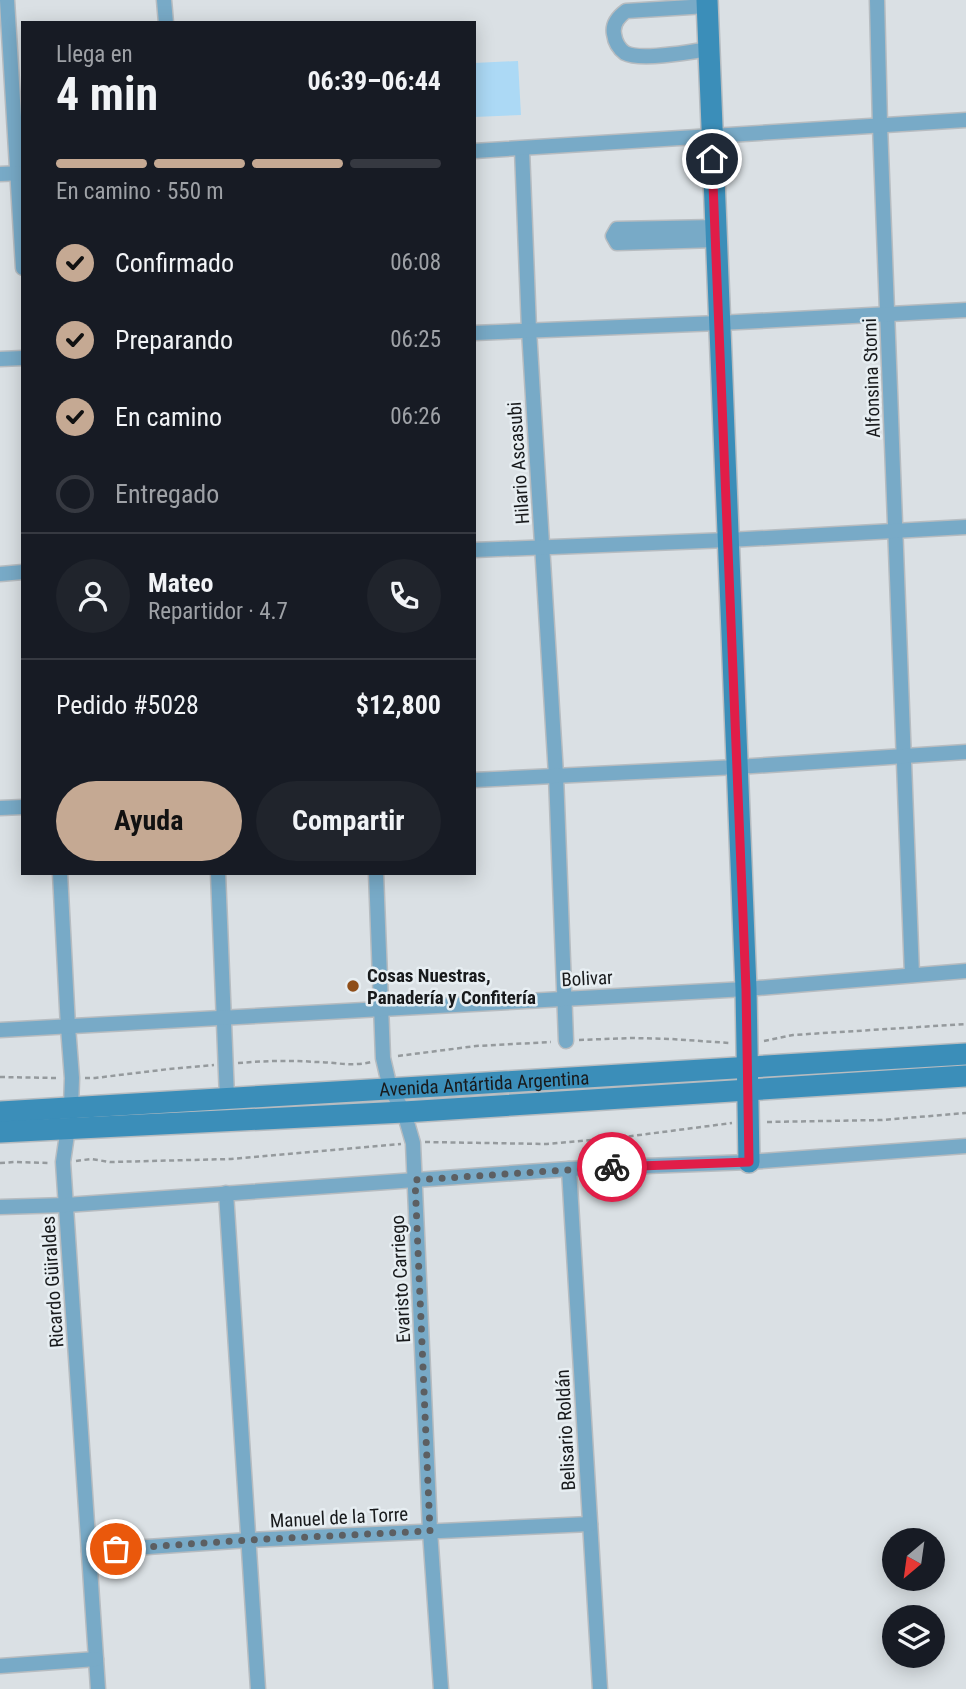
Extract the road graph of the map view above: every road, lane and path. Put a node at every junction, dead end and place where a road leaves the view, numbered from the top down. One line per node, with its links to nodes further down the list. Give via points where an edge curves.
1 (7, 0): 12 (street)
2 (164, 0): 5 (street)
3 (877, 0): 8 (street, Alfonsina Storni)
4 (707, 3): 6 (main road); 6 (street, via 626,11 613,27 615,43 634,57)
5 (166, 21)
6 (709, 49): 9 (main road)
7 (966, 120): 8 (street)
8 (880, 125): 9 (street); 17 (street, Alfonsina Storni)
9 (712, 137): 10 (street); 15 (main road)
10 (522, 149): 11 (street); 19 (street, Hilario Ascasubi)
11 (476, 151)
12 (20, 173): 13 (street); 14 (street)
13 (0, 174)
14 (21, 205)
15 (716, 234): 15 (street, via 617,229 613,236 617,243); 18 (main road)
16 (966, 310): 17 (street)
17 (888, 313): 18 (street); 24 (street, Alfonsina Storni)
18 (719, 323): 19 (street); 25 (main road)
19 (529, 330): 20 (street); 26 (street, Hilario Ascasubi)
20 (476, 333)
21 (21, 358): 22 (street)
22 (0, 359)
23 (966, 527): 24 (street)
24 (895, 531): 25 (street); 31 (street, Alfonsina Storni)
25 (728, 540): 26 (street); 32 (main road)
26 (542, 547): 27 (street); 33 (street, Hilario Ascasubi)
27 (476, 550)
28 (21, 572): 29 (street)
29 (0, 574)
30 (966, 751): 31 (street)
31 (905, 754): 32 (street); 41 (street, Alfonsina Storni)
32 (737, 766): 33 (street); 42 (main road)
33 (556, 775): 34 (street); 43 (street)
34 (476, 780)
35 (21, 807): 36 (street)
36 (0, 808)
37 (60, 875): 47 (street, Ricardo Güiraldes)
38 (218, 875): 45 (street)
39 (376, 875): 44 (street, Evaristo Carriego)
40 (966, 971): 41 (street, Bolivar)
41 (912, 975): 42 (street, Bolivar)
42 (746, 989): 43 (street, Bolivar); 50 (main road)
43 (565, 999): 44 (street, Bolivar); 49 (street)
44 (380, 1009): 45 (street, Bolivar); 52 (street, Evaristo Carriego)
45 (225, 1017): 47 (street, Bolivar); 53 (street)
46 (966, 1024): 50 (path, via 793,1035)
47 (68, 1027): 48 (street, Bolivar); 64 (street, Ricardo Güiraldes)
48 (0, 1030)
49 (566, 1041): 50 (path, via 633,1038); 52 (path)
50 (746, 1044): 58 (main road)
51 (966, 1054): 58 (main road, Avenida Antártida Argentina)
52 (383, 1058): 53 (path, via 348,1065 265,1060); 59 (street, Evaristo Carriego)
53 (226, 1063): 57 (path); 60 (street)
54 (966, 1076): 58 (main road, Avenida Antártida Argentina)
55 (0, 1077): 56 (path)
56 (61, 1078)
57 (86, 1078)
58 (747, 1079): 59 (main road, Avenida Antártida Argentina); 62 (main road, Avenida Antártida Argentina); 65 (main road)
59 (390, 1088): 60 (main road, Avenida Antártida Argentina); 62 (street, Evaristo Carriego)
60 (227, 1098): 64 (main road, Avenida Antártida Argentina)
61 (0, 1112): 64 (main road, Avenida Antártida Argentina)
62 (404, 1112): 64 (main road, Avenida Antártida Argentina); 67 (street, Evaristo Carriego)
63 (966, 1113): 65 (path, via 882,1120)
64 (69, 1118): 66 (main road, Avenida Antártida Argentina); 76 (street, Ricardo Güiraldes, via 63,1162)
65 (748, 1121): 67 (path, via 547,1144); 70 (main road)
66 (0, 1132)
67 (413, 1143): 69 (path, via 231,1159); 74 (street, Evaristo Carriego)
68 (966, 1146): 70 (street)
69 (75, 1162)
70 (749, 1162): 73 (street)
71 (0, 1163): 72 (path)
72 (56, 1163)
73 (569, 1169): 74 (street); 78 (street, Belisario Roldán)
74 (415, 1180): 75 (street); 79 (street, Evaristo Carriego)
75 (226, 1193): 76 (street); 80 (street)
76 (66, 1205): 77 (street); 81 (street, Ricardo Güiraldes)
77 (0, 1207)
78 (590, 1524): 79 (street, Manuel de la Torre); 87 (street, Belisario Roldán)
79 (430, 1531): 80 (street, Manuel de la Torre); 86 (street, Evaristo Carriego)
80 (248, 1540): 81 (street, Manuel de la Torre); 85 (street)
81 (89, 1551): 82 (street, Ricardo Güiraldes)
82 (96, 1659): 83 (street); 84 (street, Ricardo Güiraldes)
83 (0, 1666)
84 (98, 1689)
85 (258, 1689)
86 (441, 1689)
87 (600, 1689)

